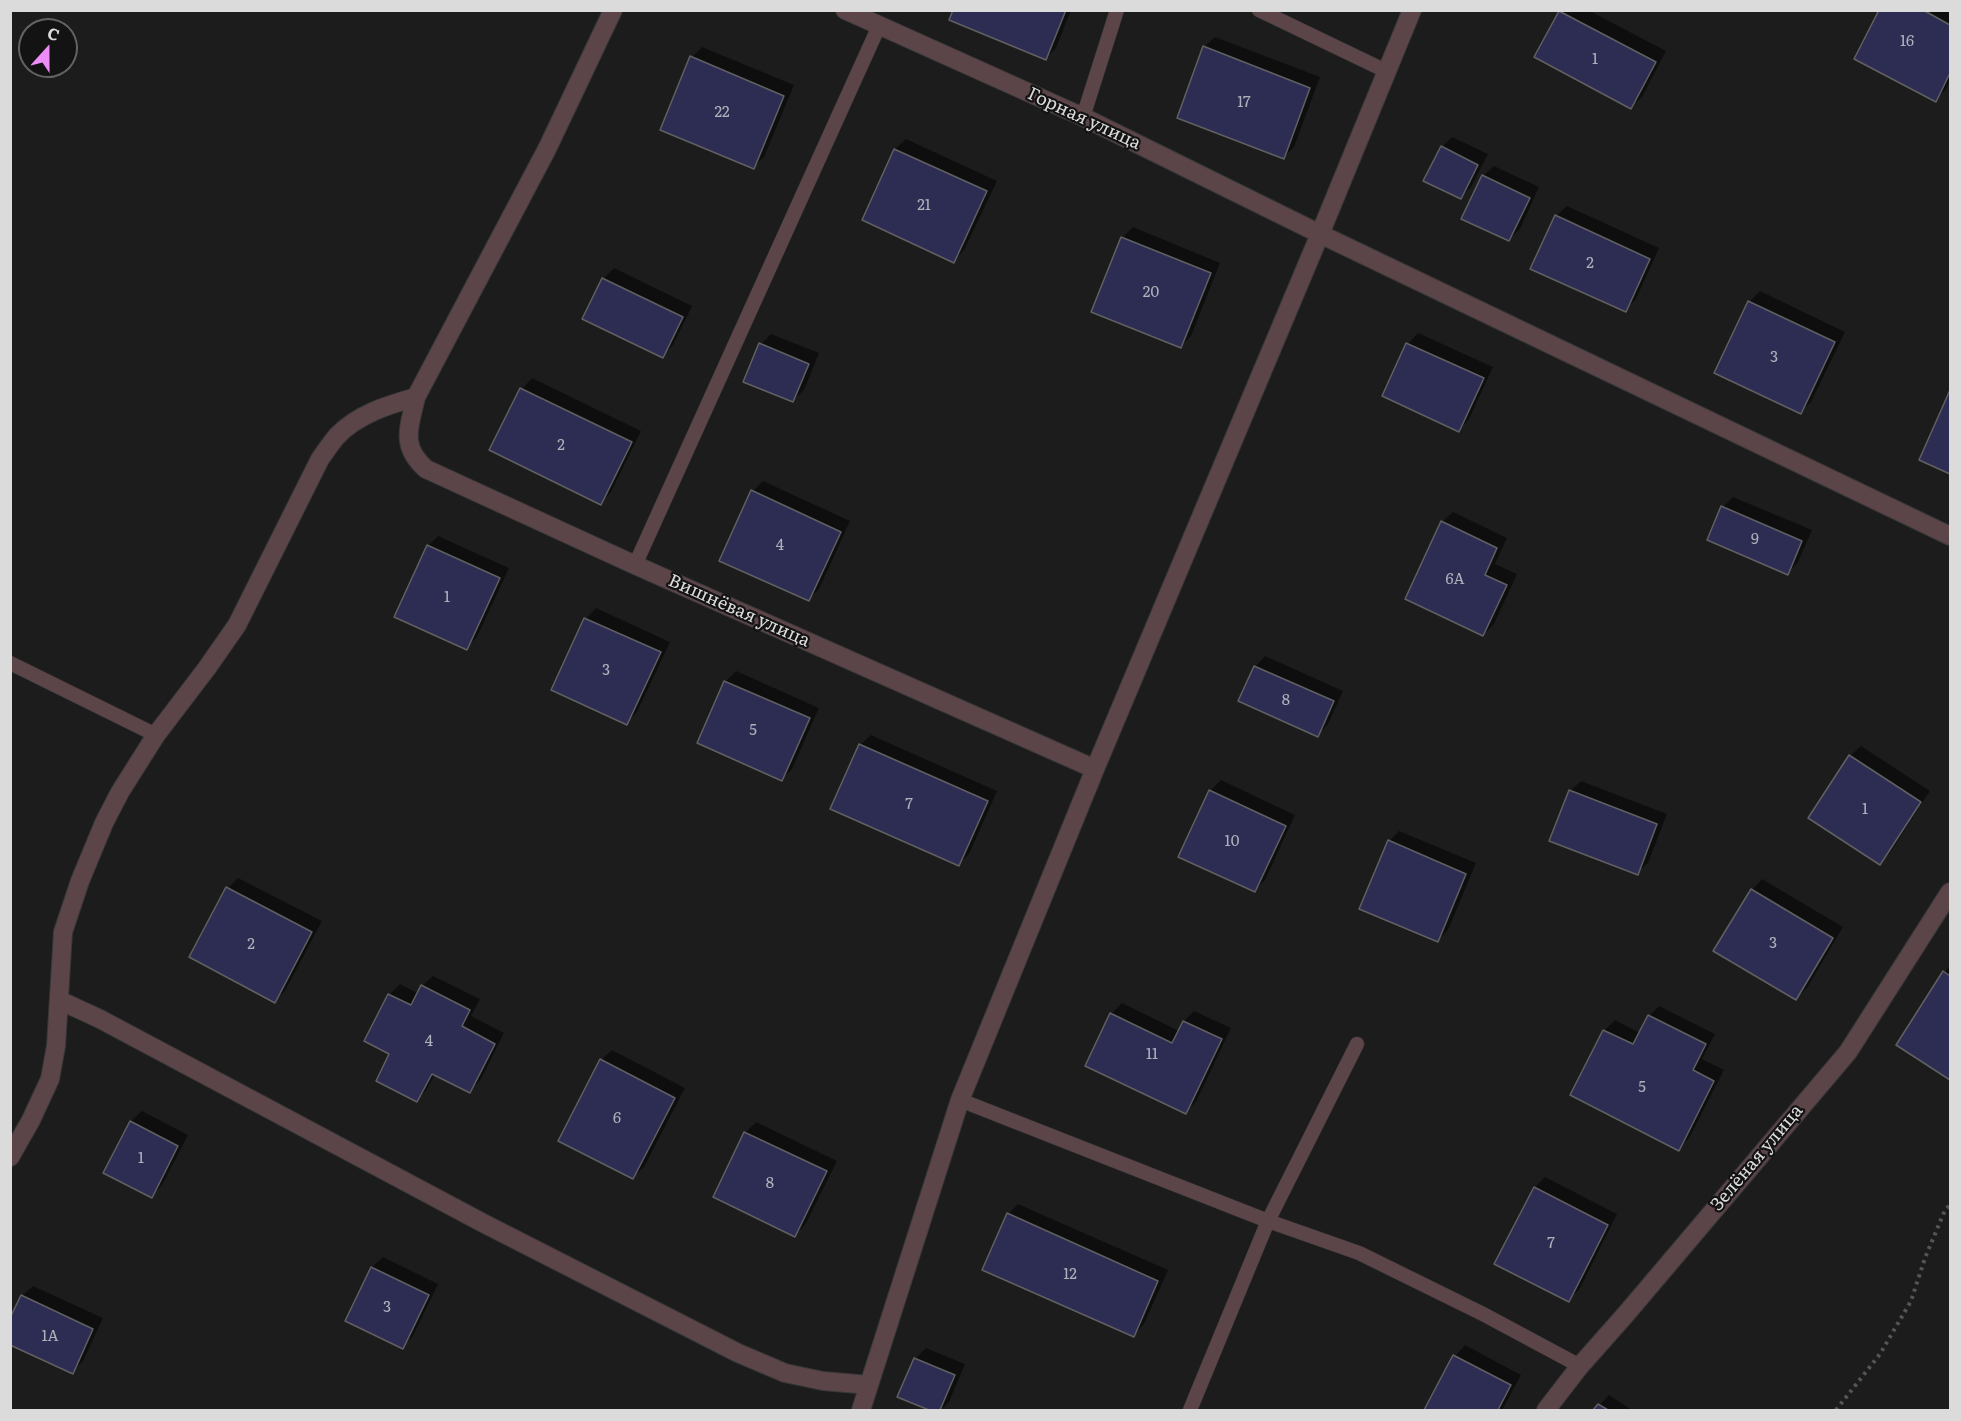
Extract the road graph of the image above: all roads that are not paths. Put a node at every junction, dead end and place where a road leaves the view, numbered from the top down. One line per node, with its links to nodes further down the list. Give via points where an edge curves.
1 (613, 10): 10 (street, via 547,148)
2 (845, 10): 6 (street, Горная улица)
3 (1117, 10): 8 (lane)
4 (1259, 10): 7 (lane)
5 (1412, 10): 7 (street)
6 (879, 26): 8 (street, Горная улица); 12 (lane)
7 (1388, 72): 9 (street)
8 (1083, 117): 9 (street, Горная улица)
9 (1320, 234): 11 (street, Горная улица); 15 (street)
10 (416, 397): 12 (street, Вишнёвая улица, via 409,445 415,459 426,469); 14 (street, via 360,419 338,436 320,459 237,625)
11 (1950, 536)
12 (635, 565): 15 (street, Вишнёвая улица)
13 (10, 663): 14 (lane)
14 (156, 735): 17 (street, via 120,792 80,881 63,932)
15 (1095, 769): 19 (street)
16 (1950, 892): 22 (street, Зелёная улица, via 1848,1052)
17 (59, 1000): 20 (street, via 50,1079); 23 (street, via 738,1353 785,1373)
18 (1357, 1044): 21 (lane)
19 (960, 1100): 21 (lane); 23 (street)
20 (10, 1157)
21 (1268, 1221): 22 (lane, via 1359,1253); 25 (lane)
22 (1580, 1366): 26 (street, Зелёная улица)
23 (869, 1385): 24 (street)
24 (861, 1410)
25 (1190, 1410)
26 (1546, 1410)

